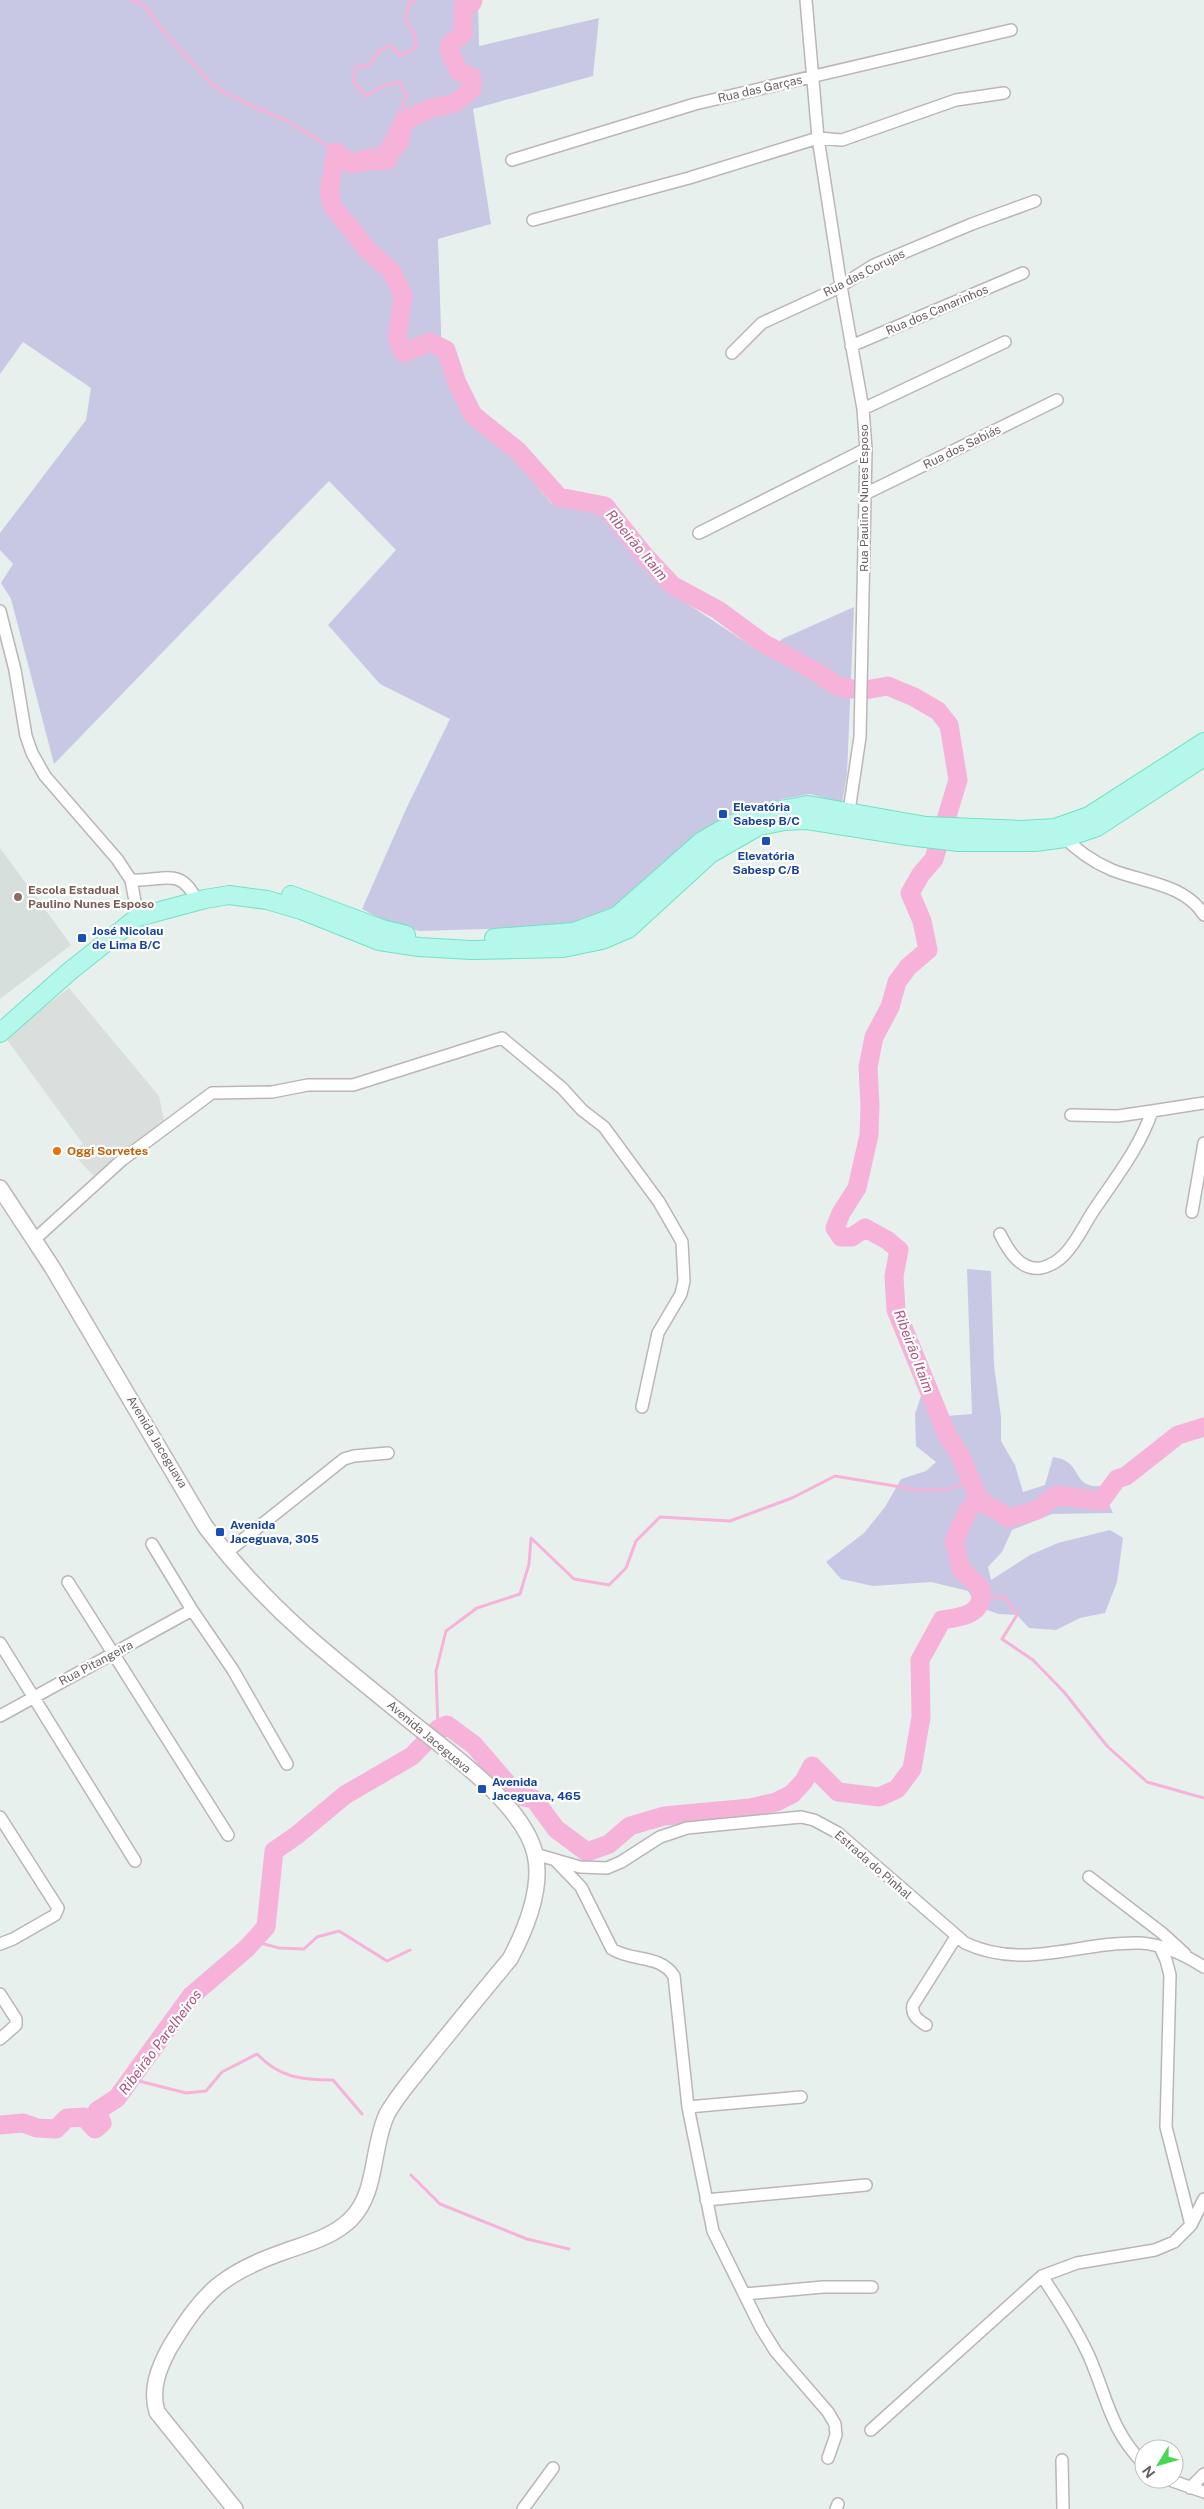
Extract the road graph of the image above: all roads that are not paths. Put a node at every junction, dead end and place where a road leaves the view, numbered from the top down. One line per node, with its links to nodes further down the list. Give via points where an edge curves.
1 (806, 0): 3 (street, Rua Paulino Nunes Esposo)
2 (1010, 30): 3 (street, Rua das Garças)
3 (813, 77): 5 (street, Rua Paulino Nunes Esposo); 6 (street, Rua das Garças, via 695,104)
4 (1004, 93): 5 (street, via 956,100 842,140)
5 (818, 138): 8 (street, via 689,178); 10 (street, Rua Paulino Nunes Esposo)
6 (512, 160)
7 (1034, 201): 10 (street, Rua das Corujas, via 874,265)
8 (533, 220)
9 (1024, 273): 12 (street, Rua dos Canarinhos)
10 (841, 286): 12 (street, Rua Paulino Nunes Esposo); 13 (street, Rua das Corujas, via 762,323)
11 (1005, 342): 15 (street)
12 (852, 346): 15 (street, Rua Paulino Nunes Esposo)
13 (732, 352)
14 (1057, 400): 17 (street, Rua dos Sabiás)
15 (864, 409): 16 (street, Rua Paulino Nunes Esposo)
16 (866, 449): 17 (street, Rua Paulino Nunes Esposo); 18 (street)
17 (867, 493): 21 (street, Rua Paulino Nunes Esposo, via 860,737)
18 (699, 533)
19 (0, 611): 25 (street, via 32,753 45,776 117,859)
20 (1203, 749): 23 (main road)
21 (849, 811): 22 (main road, via 843,817); 24 (main road, via 856,820); 26 (main road, via 808,805 768,812 730,825 702,841 617,916 574,932 470,939 420,938 382,929 305,899 266,888 221,885)
22 (807, 820): 24 (main road); 26 (main road, via 759,826 737,837 685,875 628,929 602,940 563,948 471,950 419,947 379,941 267,900)
23 (1060, 833): 24 (main road, via 1021,830 961,835); 28 (street, via 1100,864 1175,891 1196,905)
24 (919, 834)
25 (131, 880): 26 (street, via 173,879 185,882); 27 (street)
26 (195, 896): 27 (main road)
27 (137, 912): 29 (main road, via 87,941); 30 (main road)
28 (1204, 915)
29 (0, 1017)
30 (0, 1034)
31 (1204, 1103): 32 (street)
32 (1152, 1111): 33 (street, via 1118,1116); 37 (street, via 1147,1126 1124,1163 1071,1247 1059,1260 1042,1268 1026,1266 1013,1254)
33 (1071, 1115)
34 (1204, 1143): 36 (street)
35 (0, 1188): 38 (main road, Avenida Jaceguava)
36 (1192, 1212)
37 (1000, 1234)
38 (35, 1239): 39 (street, via 122,1160 212,1093 272,1092 308,1085 352,1085 502,1038 604,1126 659,1202 682,1242 684,1281 681,1294 658,1333); 42 (main road, Avenida Jaceguava, via 205,1526)
39 (642, 1407)
40 (388, 1454): 42 (street, via 344,1459)
41 (152, 1544): 44 (street)
42 (226, 1553): 52 (main road, Avenida Jaceguava, via 262,1595 306,1635 509,1807 527,1832)
43 (68, 1582): 46 (street)
44 (192, 1610): 46 (street, Rua Pitangeira); 49 (street, via 233,1670)
45 (0, 1643): 47 (street)
46 (114, 1654): 47 (street, Rua Pitangeira); 51 (street)
47 (33, 1697): 48 (street, Rua Pitangeira); 54 (street)
48 (0, 1716)
49 (287, 1764)
50 (0, 1817): 57 (street, via 58,1912)
51 (228, 1835)
52 (535, 1854): 53 (street, Estrada do Pinhal); 82 (main road, Avenida Jaceguava, via 535,1886 520,1940 510,1959 412,2079 388,2114 375,2150 371,2179 359,2209 324,2238 250,2265 218,2284 191,2313 160,2369 154,2392 157,2412)
53 (555, 1860): 56 (street, Estrada do Pinhal, via 580,1867 607,1868 660,1837 687,1828 801,1817 838,1833); 65 (street, via 581,1887 612,1949 662,1962 674,1976)
54 (135, 1861)
55 (1089, 1877): 59 (street, via 1162,1932)
56 (956, 1937): 58 (street, Estrada do Pinhal, via 981,1951 998,1954 1038,1954 1139,1943); 62 (street, via 913,2006 917,2019)
57 (0, 1944)
58 (1160, 1947): 59 (street, Estrada do Pinhal); 69 (street, via 1170,1975 1166,2127)
59 (1188, 1957): 60 (street, Estrada do Pinhal)
60 (1204, 1967)
61 (0, 1994): 63 (street, via 16,2019 16,2025)
62 (926, 2025)
63 (0, 2039)
64 (801, 2097): 65 (street)
65 (688, 2107): 68 (street)
66 (866, 2185): 68 (street)
67 (1204, 2199): 69 (street)
68 (706, 2200): 72 (street, via 713,2231)
69 (1191, 2225): 70 (street, via 1174,2242 1155,2250 1077,2263)
70 (1042, 2276): 73 (street); 74 (street, via 1074,2327 1089,2356 1111,2416)
71 (872, 2287): 72 (street, via 822,2287)
72 (744, 2294): 75 (street, via 776,2352 835,2424 836,2435)
73 (871, 2430)
74 (1134, 2453)
75 (828, 2458)
76 (1062, 2460): 84 (street)
77 (553, 2468): 83 (street)
78 (1204, 2474): 80 (street)
79 (1184, 2486): 80 (street)
80 (1190, 2488): 81 (street)
81 (1204, 2492)
82 (235, 2509)
83 (523, 2509)
84 (1063, 2509)

